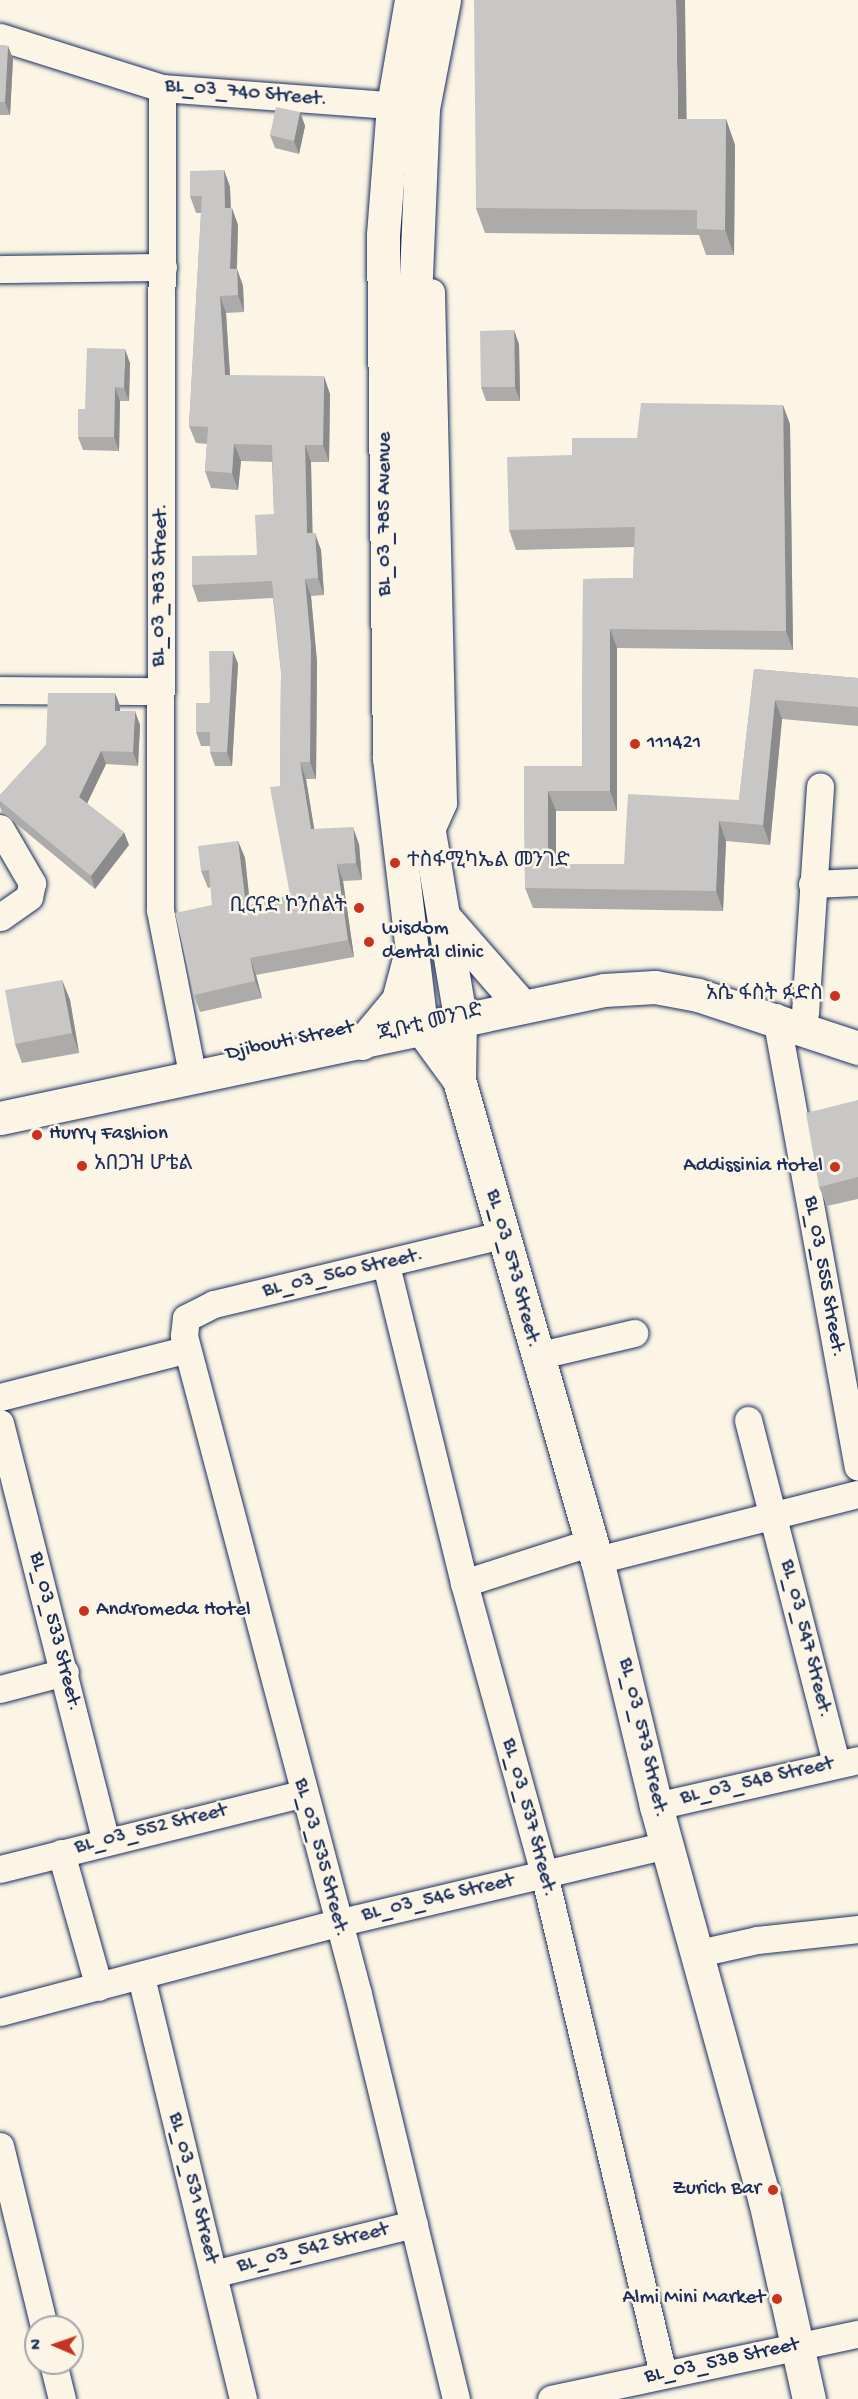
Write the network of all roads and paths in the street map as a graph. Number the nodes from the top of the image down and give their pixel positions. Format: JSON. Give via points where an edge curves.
{"nodes":[{"id":1,"x":411,"y":0,"type":"edge"},
{"id":2,"x":444,"y":0,"type":"edge"},
{"id":3,"x":0,"y":37,"type":"edge"},
{"id":4,"x":162,"y":88,"type":"junction"},
{"id":5,"x":408,"y":106,"type":"junction"},
{"id":6,"x":163,"y":267,"type":"junction"},
{"id":7,"x":0,"y":268,"type":"edge"},
{"id":8,"x":0,"y":690,"type":"edge"},
{"id":9,"x":160,"y":691,"type":"junction"},
{"id":10,"x":820,"y":786,"type":"dead end"},
{"id":11,"x":0,"y":828,"type":"edge"},
{"id":12,"x":858,"y":882,"type":"edge"},
{"id":13,"x":812,"y":884,"type":"junction"},
{"id":14,"x":439,"y":909,"type":"junction"},
{"id":15,"x":0,"y":917,"type":"edge"},
{"id":16,"x":411,"y":945,"type":"junction"},
{"id":17,"x":513,"y":997,"type":"junction"},
{"id":18,"x":458,"y":1009,"type":"junction"},
{"id":19,"x":790,"y":1015,"type":"junction"},
{"id":20,"x":420,"y":1020,"type":"junction"},
{"id":21,"x":858,"y":1031,"type":"edge"},
{"id":22,"x":373,"y":1033,"type":"junction"},
{"id":23,"x":858,"y":1048,"type":"edge"},
{"id":24,"x":191,"y":1071,"type":"junction"},
{"id":25,"x":459,"y":1080,"type":"junction"},
{"id":26,"x":0,"y":1099,"type":"edge"},
{"id":27,"x":0,"y":1118,"type":"edge"},
{"id":28,"x":502,"y":1235,"type":"junction"},
{"id":29,"x":386,"y":1265,"type":"junction"},
{"id":30,"x":186,"y":1318,"type":"joint"},
{"id":31,"x":634,"y":1333,"type":"dead end"},
{"id":32,"x":185,"y":1350,"type":"junction"},
{"id":33,"x":536,"y":1356,"type":"junction"},
{"id":34,"x":0,"y":1397,"type":"edge"},
{"id":35,"x":748,"y":1420,"type":"dead end"},
{"id":36,"x":0,"y":1423,"type":"edge"},
{"id":37,"x":858,"y":1467,"type":"edge"},
{"id":38,"x":858,"y":1494,"type":"edge"},
{"id":39,"x":774,"y":1515,"type":"junction"},
{"id":40,"x":595,"y":1551,"type":"junction"},
{"id":41,"x":464,"y":1583,"type":"junction"},
{"id":42,"x":65,"y":1672,"type":"junction"},
{"id":43,"x":0,"y":1689,"type":"edge"},
{"id":44,"x":847,"y":1762,"type":"edge"},
{"id":45,"x":302,"y":1794,"type":"junction"},
{"id":46,"x":656,"y":1806,"type":"junction"},
{"id":47,"x":106,"y":1841,"type":"junction"},
{"id":48,"x":668,"y":1845,"type":"junction"},
{"id":49,"x":61,"y":1853,"type":"junction"},
{"id":50,"x":0,"y":1869,"type":"edge"},
{"id":51,"x":544,"y":1874,"type":"junction"},
{"id":52,"x":337,"y":1923,"type":"junction"},
{"id":53,"x":858,"y":1929,"type":"edge"},
{"id":54,"x":699,"y":1953,"type":"junction"},
{"id":55,"x":141,"y":1977,"type":"junction"},
{"id":56,"x":99,"y":1987,"type":"junction"},
{"id":57,"x":0,"y":2012,"type":"edge"},
{"id":58,"x":0,"y":2146,"type":"edge"},
{"id":59,"x":414,"y":2224,"type":"junction"},
{"id":60,"x":213,"y":2274,"type":"junction"},
{"id":61,"x":41,"y":2315,"type":"edge"},
{"id":62,"x":858,"y":2334,"type":"edge"},
{"id":63,"x":799,"y":2345,"type":"junction"},
{"id":64,"x":663,"y":2373,"type":"junction"},
{"id":65,"x":56,"y":2375,"type":"edge"},
{"id":66,"x":62,"y":2399,"type":"edge"},
{"id":67,"x":243,"y":2399,"type":"edge"},
{"id":68,"x":456,"y":2399,"type":"edge"},
{"id":69,"x":551,"y":2399,"type":"edge"},
{"id":70,"x":809,"y":2399,"type":"edge"}],
"edges":[{"from":1,"to":5,"type":"main road","name":"BL_03_785 Avenue"},
{"from":2,"to":5,"type":"main road","name":"BL_03_785 Avenue"},
{"from":3,"to":4,"type":"street","name":"BL_03_740 Street."},
{"from":4,"to":5,"type":"street","name":"BL_03_740 Street."},
{"from":4,"to":6,"type":"street","name":"BL_03_783 Street."},
{"from":5,"to":14,"type":"main road","name":"BL_03_785 Avenue","via":[[415,748]]},
{"from":5,"to":16,"type":"main road","name":"BL_03_785 Avenue","via":[[383,235],[389,758]]},
{"from":6,"to":7,"type":"street"},
{"from":6,"to":9,"type":"street","name":"BL_03_783 Street."},
{"from":8,"to":9,"type":"street"},
{"from":9,"to":24,"type":"street","name":"BL_03_783 Street.","via":[[160,910]]},
{"from":10,"to":13,"type":"street","name":"BL_03_555 Street."},
{"from":11,"to":15,"type":"street","via":[[32,883],[29,897]]},
{"from":12,"to":13,"type":"street"},
{"from":13,"to":19,"type":"street","name":"BL_03_555 Street."},
{"from":14,"to":17,"type":"main road"},
{"from":14,"to":18,"type":"main road","name":"BL_03_785 Avenue"},
{"from":16,"to":20,"type":"main road","name":"BL_03_785 Avenue"},
{"from":16,"to":22,"type":"main road","via":[[398,1000]]},
{"from":17,"to":18,"type":"main road","name":"ጂቡቲ መንገድ"},
{"from":17,"to":19,"type":"main road","name":"ጂቡቲ መንገድ","via":[[655,987]]},
{"from":18,"to":20,"type":"main road","name":"ጂቡቲ መንገድ"},
{"from":18,"to":25,"type":"main road","name":"BL_03_785 Avenue"},
{"from":19,"to":21,"type":"main road"},
{"from":19,"to":23,"type":"main road","name":"ጂቡቲ መንገድ"},
{"from":19,"to":37,"type":"street","name":"BL_03_555 Street."},
{"from":20,"to":22,"type":"main road","name":"Djibouti Street"},
{"from":20,"to":25,"type":"main road"},
{"from":22,"to":24,"type":"main road","name":"Djibouti Street"},
{"from":24,"to":26,"type":"main road","name":"Djibouti Street"},
{"from":24,"to":27,"type":"main road"},
{"from":25,"to":28,"type":"main road","name":"BL_03_573 Street."},
{"from":28,"to":29,"type":"street","name":"BL_03_560 Street."},
{"from":28,"to":33,"type":"main road","name":"BL_03_573 Street."},
{"from":29,"to":30,"type":"street","name":"BL_03_560 Street.","via":[[213,1304]]},
{"from":29,"to":41,"type":"street","name":"BL_03_537 Street."},
{"from":30,"to":32,"type":"street","name":"BL_03_535 Street."},
{"from":31,"to":33,"type":"street"},
{"from":32,"to":34,"type":"street"},
{"from":32,"to":45,"type":"street","name":"BL_03_535 Street."},
{"from":33,"to":40,"type":"main road","name":"BL_03_573 Street."},
{"from":35,"to":39,"type":"street","name":"BL_03_547 Street."},
{"from":36,"to":42,"type":"street","name":"BL_03_533 Street."},
{"from":38,"to":39,"type":"street"},
{"from":39,"to":40,"type":"street"},
{"from":39,"to":44,"type":"street","name":"BL_03_547 Street."},
{"from":40,"to":41,"type":"street"},
{"from":40,"to":46,"type":"main road","name":"BL_03_573 Street."},
{"from":41,"to":51,"type":"street","name":"BL_03_537 Street."},
{"from":42,"to":43,"type":"street"},
{"from":42,"to":47,"type":"street","name":"BL_03_533 Street."},
{"from":44,"to":46,"type":"street","name":"BL_03_548 Street"},
{"from":45,"to":47,"type":"street","name":"BL_03_552 Street"},
{"from":45,"to":52,"type":"street","name":"BL_03_535 Street."},
{"from":46,"to":48,"type":"main road","name":"BL_03_573 Street."},
{"from":47,"to":49,"type":"street","name":"BL_03_552 Street"},
{"from":48,"to":51,"type":"street","name":"BL_03_546 Street"},
{"from":48,"to":54,"type":"main road","name":"BL_03_573 Street."},
{"from":49,"to":50,"type":"street","name":"BL_03_552 Street"},
{"from":49,"to":56,"type":"street"},
{"from":51,"to":52,"type":"street","name":"BL_03_546 Street"},
{"from":51,"to":64,"type":"street","name":"BL_03_537 Street."},
{"from":52,"to":55,"type":"street","name":"BL_03_546 Street"},
{"from":52,"to":59,"type":"street","name":"BL_03_535 Street."},
{"from":53,"to":54,"type":"street","via":[[757,1940]]},
{"from":54,"to":63,"type":"main road","name":"BL_03_573 Street."},
{"from":55,"to":56,"type":"street","name":"BL_03_546 Street"},
{"from":55,"to":60,"type":"street","name":"BL_03_531 Street"},
{"from":56,"to":57,"type":"street","name":"BL_03_546 Street"},
{"from":58,"to":61,"type":"street"},
{"from":59,"to":60,"type":"street","name":"BL_03_542 Street"},
{"from":59,"to":68,"type":"street","name":"BL_03_535 Street."},
{"from":60,"to":67,"type":"street","name":"BL_03_531 Street"},
{"from":62,"to":63,"type":"street","name":"BL_03_538 Street"},
{"from":63,"to":64,"type":"street","name":"BL_03_538 Street"},
{"from":63,"to":70,"type":"main road","name":"BL_03_573 Street."},
{"from":64,"to":69,"type":"street","name":"BL_03_538 Street"},
{"from":65,"to":66,"type":"street"}]}
